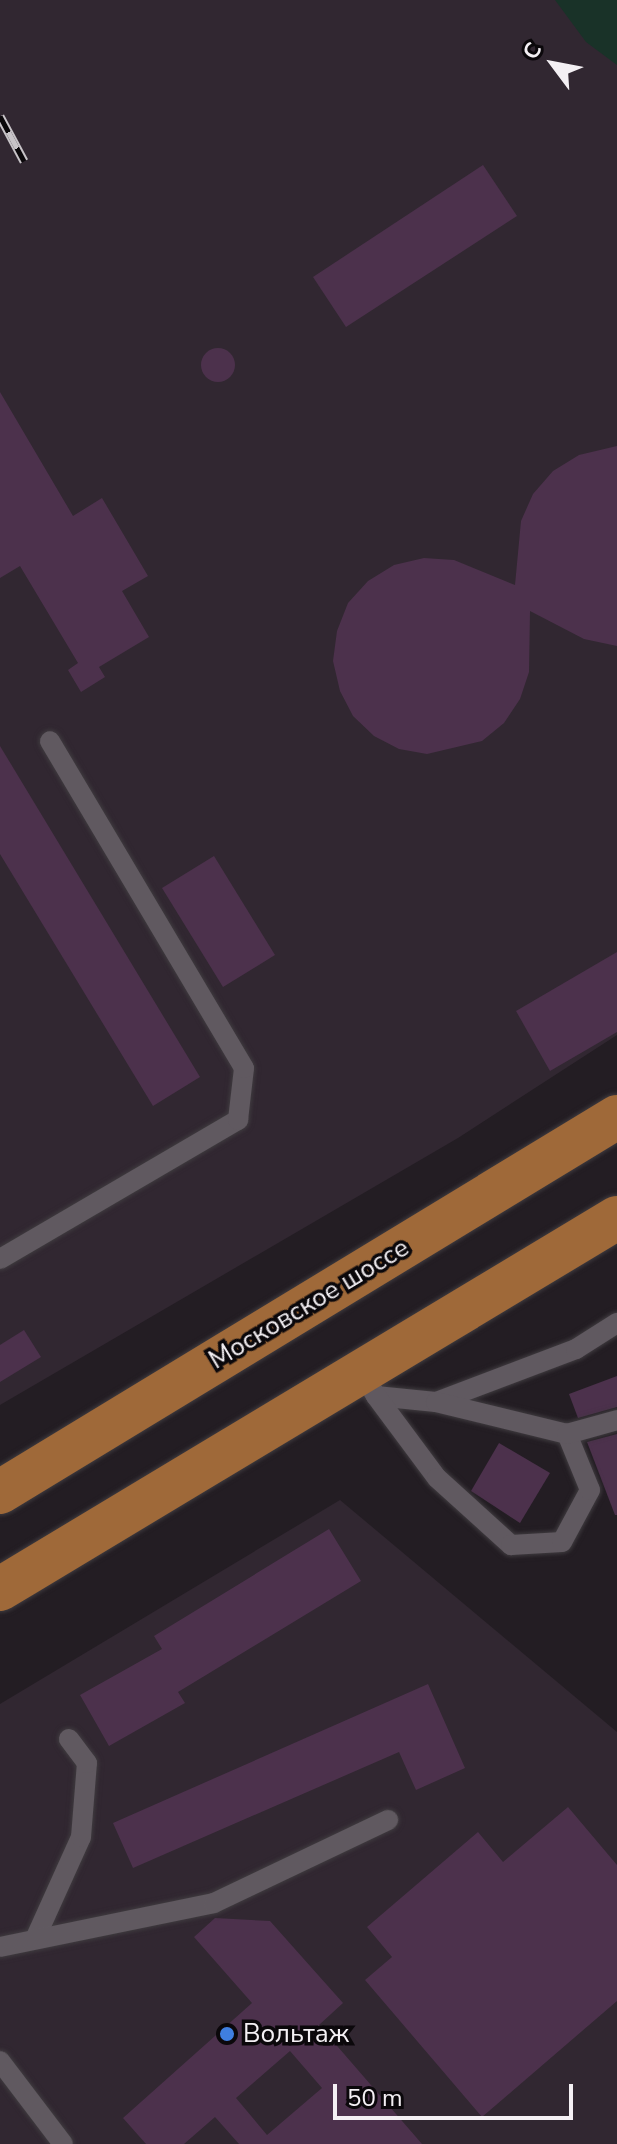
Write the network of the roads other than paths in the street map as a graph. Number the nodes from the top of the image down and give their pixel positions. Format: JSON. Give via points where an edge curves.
{"nodes":[{"id":1,"x":50,"y":741,"type":"dead end"},
{"id":2,"x":617,"y":1117,"type":"edge"},
{"id":3,"x":617,"y":1218,"type":"edge"},
{"id":4,"x":0,"y":1259,"type":"edge"},
{"id":5,"x":617,"y":1323,"type":"edge"},
{"id":6,"x":369,"y":1385,"type":"junction"},
{"id":7,"x":436,"y":1402,"type":"junction"},
{"id":8,"x":617,"y":1420,"type":"edge"},
{"id":9,"x":567,"y":1434,"type":"junction"},
{"id":10,"x":0,"y":1492,"type":"edge"},
{"id":11,"x":0,"y":1589,"type":"edge"},
{"id":12,"x":69,"y":1739,"type":"dead end"},
{"id":13,"x":388,"y":1820,"type":"dead end"},
{"id":14,"x":35,"y":1939,"type":"junction"},
{"id":15,"x":0,"y":1947,"type":"edge"},
{"id":16,"x":0,"y":2061,"type":"edge"},
{"id":17,"x":63,"y":2144,"type":"edge"}],
"edges":[{"from":1,"to":4,"type":"lane","via":[[244,1068],[238,1120]]},
{"from":2,"to":10,"type":"main road","name":"Московское шоссе"},
{"from":3,"to":6,"type":"main road"},
{"from":5,"to":7,"type":"lane","via":[[576,1349]]},
{"from":6,"to":7,"type":"lane"},
{"from":6,"to":9,"type":"lane","via":[[437,1478],[511,1545],[562,1542],[590,1490]]},
{"from":6,"to":11,"type":"main road"},
{"from":7,"to":9,"type":"lane"},
{"from":8,"to":9,"type":"lane"},
{"from":12,"to":14,"type":"lane","via":[[87,1763],[81,1837]]},
{"from":13,"to":14,"type":"lane","via":[[214,1903]]},
{"from":14,"to":15,"type":"lane"},
{"from":16,"to":17,"type":"lane"}]}
